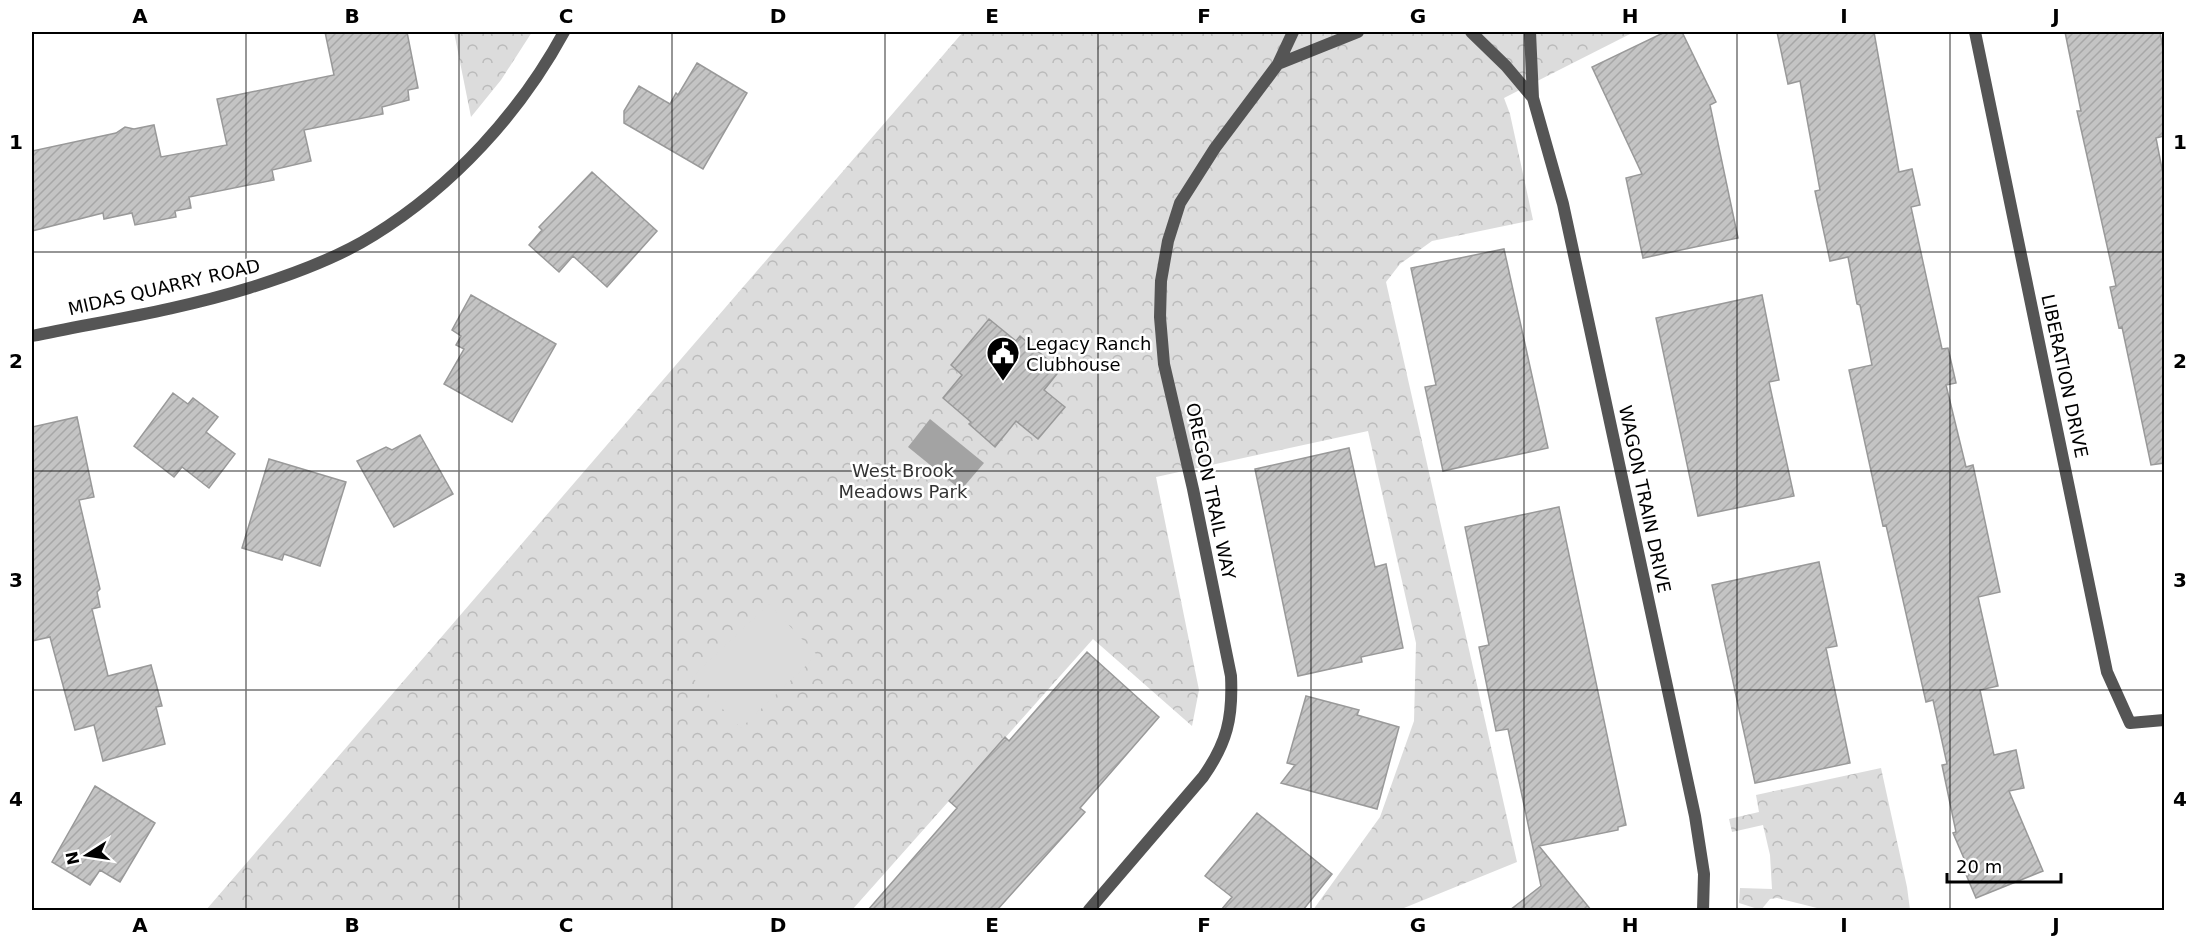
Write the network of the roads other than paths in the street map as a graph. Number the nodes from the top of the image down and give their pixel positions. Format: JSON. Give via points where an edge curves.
{"nodes":[{"id":1,"x":564,"y":32,"type":"edge"},
{"id":2,"x":1293,"y":32,"type":"edge"},
{"id":3,"x":1358,"y":32,"type":"edge"},
{"id":4,"x":1471,"y":32,"type":"edge"},
{"id":5,"x":1530,"y":32,"type":"edge"},
{"id":6,"x":1975,"y":32,"type":"edge"},
{"id":7,"x":1278,"y":64,"type":"junction"},
{"id":8,"x":1533,"y":98,"type":"junction"},
{"id":9,"x":32,"y":336,"type":"edge"},
{"id":10,"x":2164,"y":720,"type":"edge"},
{"id":11,"x":1089,"y":910,"type":"edge"},
{"id":12,"x":1703,"y":910,"type":"edge"}],
"edges":[{"from":1,"to":9,"type":"street","name":"MIDAS QUARRY ROAD","via":[[551,56],[495,131],[437,189],[373,236],[248,289]]},
{"from":2,"to":7,"type":"street","name":"OREGON TRAIL WAY"},
{"from":3,"to":7,"type":"street"},
{"from":4,"to":8,"type":"street","name":"WAGON TRAIN DRIVE"},
{"from":5,"to":8,"type":"street","name":"WAGON TRAIN DRIVE"},
{"from":6,"to":10,"type":"street","name":"LIBERATION DRIVE","via":[[2107,672],[2130,723]]},
{"from":7,"to":11,"type":"street","name":"OREGON TRAIL WAY","via":[[1180,202],[1161,280],[1164,364],[1232,676],[1228,730],[1203,777]]},
{"from":8,"to":12,"type":"street","name":"WAGON TRAIN DRIVE","via":[[1563,204],[1695,816],[1704,874]]}]}
